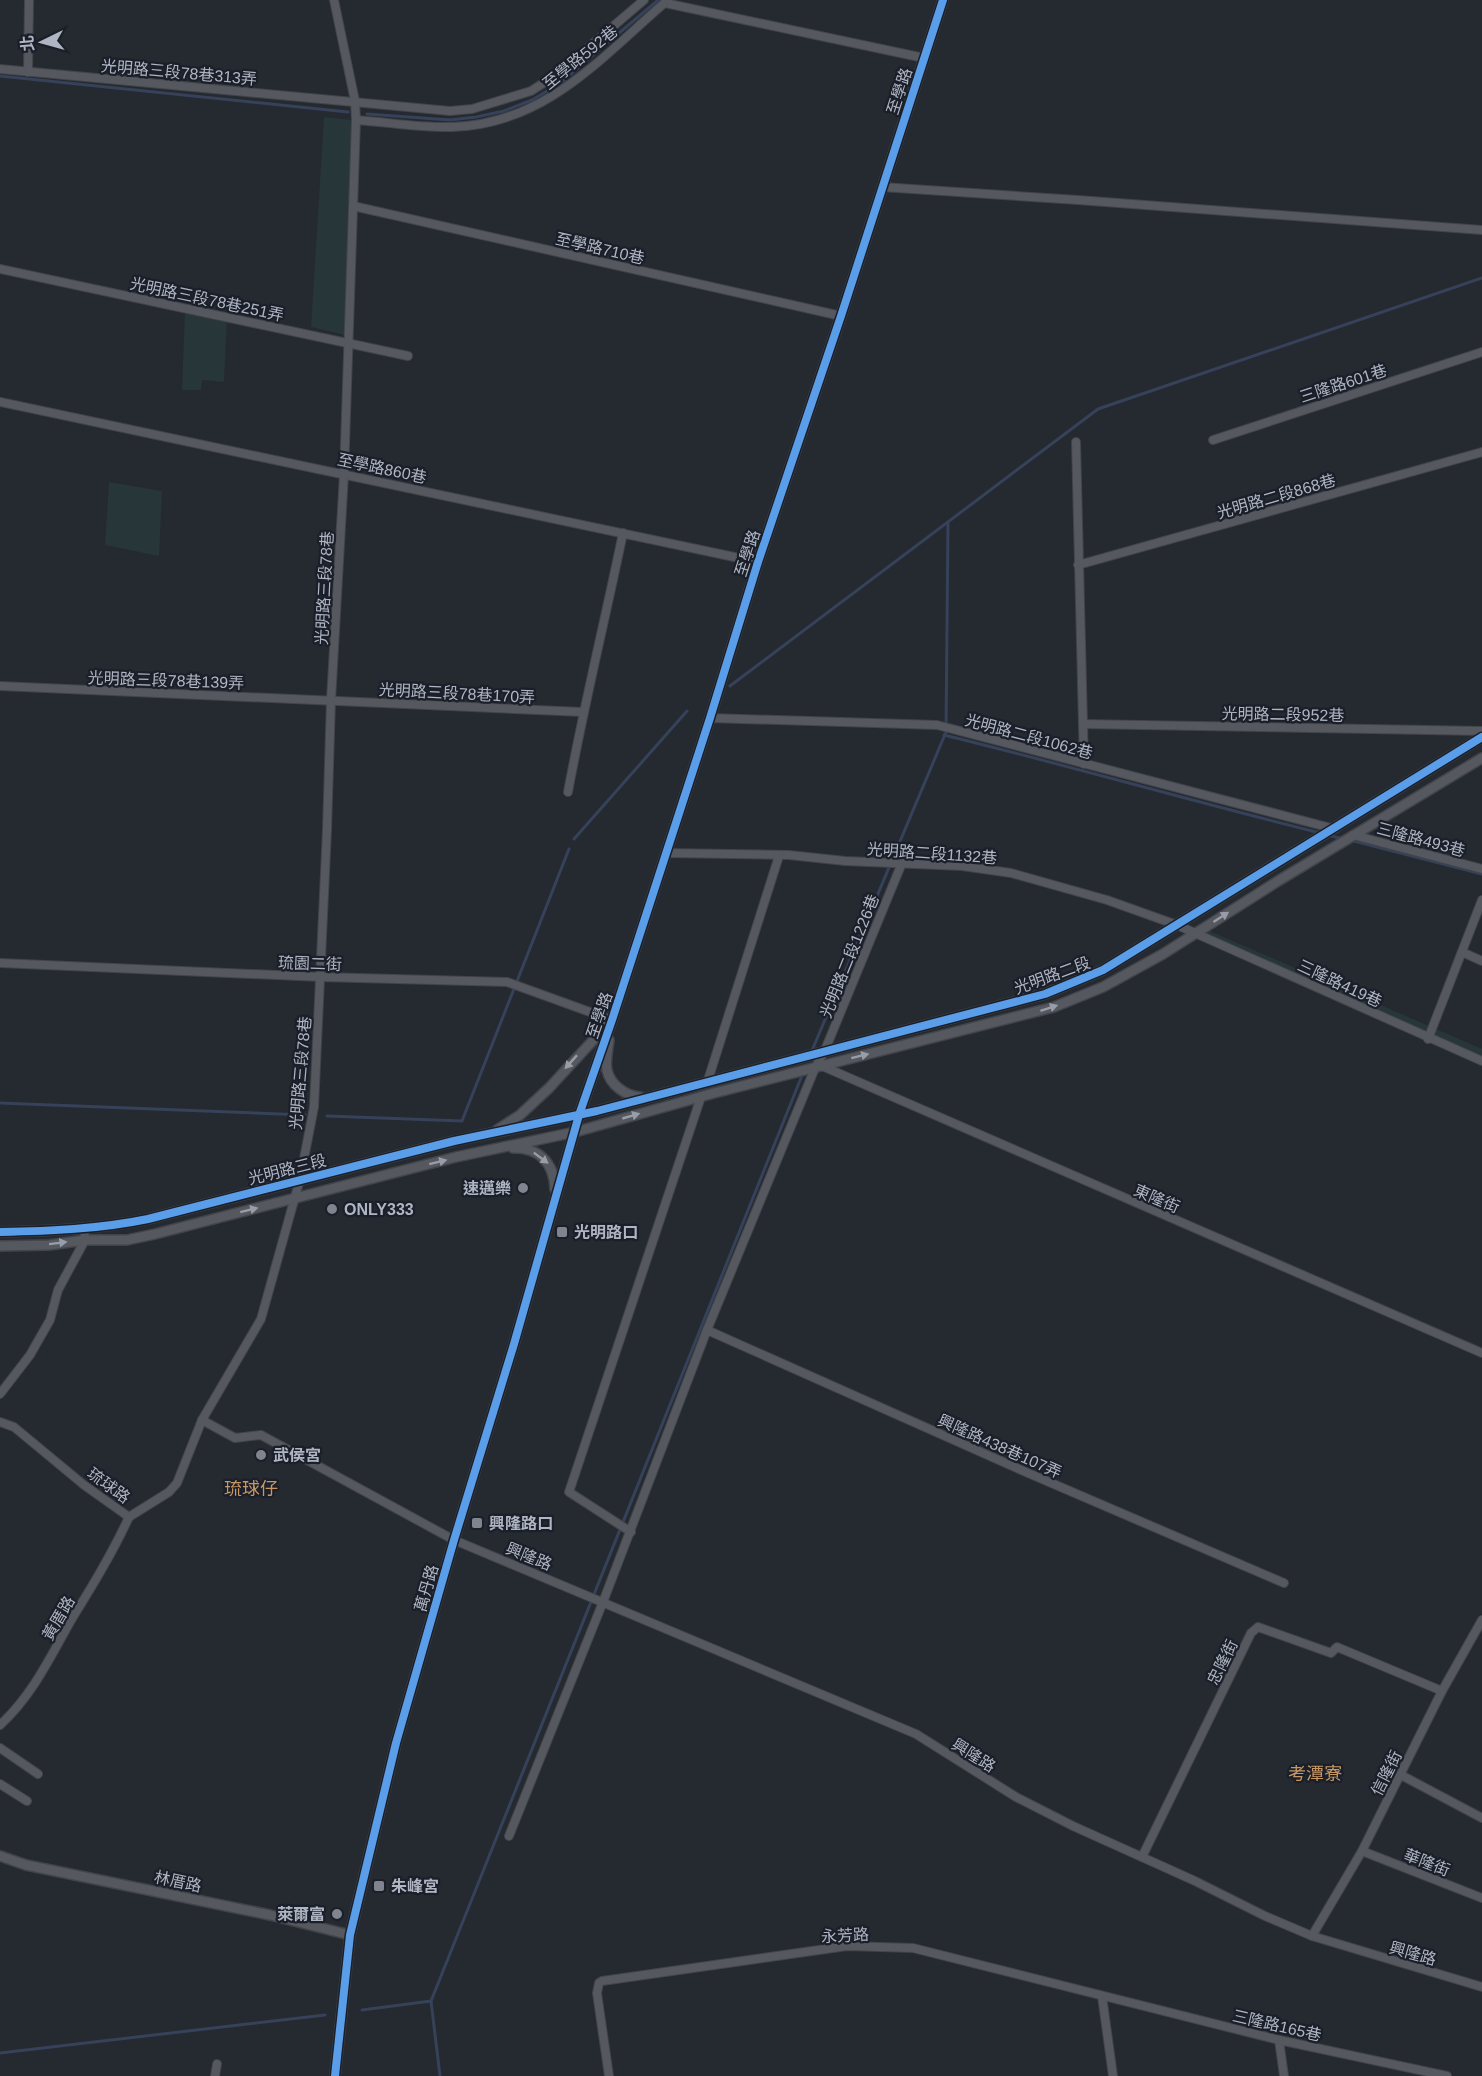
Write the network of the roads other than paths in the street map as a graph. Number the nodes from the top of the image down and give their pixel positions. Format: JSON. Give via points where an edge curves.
{"nodes":[{"id":1,"x":29,"y":0,"type":"edge"},
{"id":2,"x":334,"y":0,"type":"edge"},
{"id":3,"x":943,"y":0,"type":"edge"},
{"id":4,"x":641,"y":1,"type":"edge"},
{"id":5,"x":666,"y":1,"type":"edge"},
{"id":6,"x":924,"y":58,"type":"junction"},
{"id":7,"x":0,"y":69,"type":"edge"},
{"id":8,"x":28,"y":72,"type":"junction"},
{"id":9,"x":355,"y":101,"type":"junction"},
{"id":10,"x":356,"y":120,"type":"junction"},
{"id":11,"x":882,"y":187,"type":"junction"},
{"id":12,"x":353,"y":206,"type":"junction"},
{"id":13,"x":1482,"y":231,"type":"edge"},
{"id":14,"x":0,"y":269,"type":"edge"},
{"id":15,"x":841,"y":316,"type":"junction"},
{"id":16,"x":348,"y":343,"type":"junction"},
{"id":17,"x":1482,"y":352,"type":"edge"},
{"id":18,"x":408,"y":356,"type":"dead end"},
{"id":19,"x":0,"y":402,"type":"edge"},
{"id":20,"x":1213,"y":440,"type":"dead end"},
{"id":21,"x":1076,"y":442,"type":"dead end"},
{"id":22,"x":1482,"y":452,"type":"edge"},
{"id":23,"x":344,"y":474,"type":"junction"},
{"id":24,"x":623,"y":533,"type":"junction"},
{"id":25,"x":758,"y":562,"type":"junction"},
{"id":26,"x":1078,"y":566,"type":"junction"},
{"id":27,"x":0,"y":686,"type":"edge"},
{"id":28,"x":331,"y":700,"type":"junction"},
{"id":29,"x":583,"y":712,"type":"junction"},
{"id":30,"x":710,"y":718,"type":"junction"},
{"id":31,"x":1083,"y":724,"type":"junction"},
{"id":32,"x":1482,"y":730,"type":"edge"},
{"id":33,"x":1482,"y":737,"type":"edge"},
{"id":34,"x":1482,"y":758,"type":"edge"},
{"id":35,"x":1084,"y":764,"type":"junction"},
{"id":36,"x":568,"y":792,"type":"dead end"},
{"id":37,"x":1335,"y":829,"type":"junction"},
{"id":38,"x":1353,"y":835,"type":"junction"},
{"id":39,"x":666,"y":853,"type":"junction"},
{"id":40,"x":779,"y":856,"type":"junction"},
{"id":41,"x":902,"y":862,"type":"junction"},
{"id":42,"x":1482,"y":869,"type":"edge"},
{"id":43,"x":1482,"y":900,"type":"edge"},
{"id":44,"x":1177,"y":925,"type":"junction"},
{"id":45,"x":1192,"y":931,"type":"junction"},
{"id":46,"x":1462,"y":952,"type":"junction"},
{"id":47,"x":1482,"y":961,"type":"edge"},
{"id":48,"x":0,"y":963,"type":"edge"},
{"id":49,"x":321,"y":977,"type":"junction"},
{"id":50,"x":612,"y":1020,"type":"junction"},
{"id":51,"x":1428,"y":1039,"type":"junction"},
{"id":52,"x":820,"y":1061,"type":"junction"},
{"id":53,"x":1482,"y":1061,"type":"edge"},
{"id":54,"x":708,"y":1080,"type":"junction"},
{"id":55,"x":701,"y":1097,"type":"junction"},
{"id":56,"x":645,"y":1098,"type":"junction"},
{"id":57,"x":579,"y":1115,"type":"junction"},
{"id":58,"x":575,"y":1132,"type":"junction"},
{"id":59,"x":492,"y":1133,"type":"junction"},
{"id":60,"x":498,"y":1148,"type":"junction"},
{"id":61,"x":300,"y":1179,"type":"junction"},
{"id":62,"x":295,"y":1198,"type":"junction"},
{"id":63,"x":556,"y":1198,"type":"junction"},
{"id":64,"x":84,"y":1227,"type":"junction"},
{"id":65,"x":0,"y":1232,"type":"edge"},
{"id":66,"x":85,"y":1240,"type":"junction"},
{"id":67,"x":0,"y":1246,"type":"edge"},
{"id":68,"x":707,"y":1330,"type":"junction"},
{"id":69,"x":1482,"y":1353,"type":"edge"},
{"id":70,"x":0,"y":1394,"type":"edge"},
{"id":71,"x":202,"y":1420,"type":"junction"},
{"id":72,"x":0,"y":1422,"type":"edge"},
{"id":73,"x":129,"y":1517,"type":"junction"},
{"id":74,"x":625,"y":1528,"type":"junction"},
{"id":75,"x":454,"y":1540,"type":"junction"},
{"id":76,"x":1284,"y":1583,"type":"dead end"},
{"id":77,"x":597,"y":1599,"type":"junction"},
{"id":78,"x":1482,"y":1620,"type":"edge"},
{"id":79,"x":1442,"y":1691,"type":"junction"},
{"id":80,"x":0,"y":1725,"type":"edge"},
{"id":81,"x":0,"y":1748,"type":"edge"},
{"id":82,"x":38,"y":1774,"type":"dead end"},
{"id":83,"x":1401,"y":1775,"type":"junction"},
{"id":84,"x":0,"y":1784,"type":"edge"},
{"id":85,"x":27,"y":1802,"type":"dead end"},
{"id":86,"x":1481,"y":1814,"type":"edge"},
{"id":87,"x":508,"y":1836,"type":"dead end"},
{"id":88,"x":1362,"y":1851,"type":"junction"},
{"id":89,"x":0,"y":1856,"type":"edge"},
{"id":90,"x":1142,"y":1857,"type":"junction"},
{"id":91,"x":1482,"y":1898,"type":"edge"},
{"id":92,"x":350,"y":1935,"type":"junction"},
{"id":93,"x":1311,"y":1936,"type":"junction"},
{"id":94,"x":1482,"y":1987,"type":"edge"},
{"id":95,"x":1102,"y":1996,"type":"junction"},
{"id":96,"x":1279,"y":2040,"type":"junction"},
{"id":97,"x":217,"y":2064,"type":"dead end"},
{"id":98,"x":215,"y":2076,"type":"edge"},
{"id":99,"x":335,"y":2076,"type":"edge"},
{"id":100,"x":609,"y":2076,"type":"edge"},
{"id":101,"x":1113,"y":2076,"type":"edge"},
{"id":102,"x":1284,"y":2076,"type":"edge"},
{"id":103,"x":1447,"y":2076,"type":"edge"}],
"edges":[{"from":1,"to":8,"type":"street"},
{"from":2,"to":9,"type":"street","name":"光明路三段78巷"},
{"from":3,"to":6,"type":"street","name":"至學路"},
{"from":4,"to":9,"type":"street","name":"光明路三段78巷313弄","via":[[556,75],[531,91],[472,109],[450,111]]},
{"from":5,"to":6,"type":"street"},
{"from":5,"to":10,"type":"street","name":"至學路592巷","via":[[601,60],[550,99],[500,121],[452,127]]},
{"from":6,"to":11,"type":"street","name":"至學路"},
{"from":7,"to":8,"type":"street","name":"光明路三段78巷313弄"},
{"from":8,"to":9,"type":"street","name":"光明路三段78巷313弄"},
{"from":9,"to":10,"type":"street","name":"光明路三段78巷"},
{"from":10,"to":12,"type":"street","name":"光明路三段78巷"},
{"from":11,"to":13,"type":"street"},
{"from":11,"to":15,"type":"street","name":"至學路"},
{"from":12,"to":15,"type":"street","name":"至學路710巷"},
{"from":12,"to":16,"type":"street","name":"光明路三段78巷"},
{"from":14,"to":16,"type":"street","name":"光明路三段78巷251弄"},
{"from":15,"to":25,"type":"street","name":"至學路"},
{"from":16,"to":18,"type":"street","name":"光明路三段78巷251弄"},
{"from":16,"to":23,"type":"street","name":"光明路三段78巷"},
{"from":17,"to":20,"type":"street","name":"三隆路601巷"},
{"from":19,"to":23,"type":"street","name":"至學路860巷"},
{"from":21,"to":26,"type":"street"},
{"from":22,"to":26,"type":"street","name":"光明路二段868巷"},
{"from":23,"to":24,"type":"street","name":"至學路860巷"},
{"from":23,"to":28,"type":"street","name":"光明路三段78巷"},
{"from":24,"to":25,"type":"street","name":"至學路860巷"},
{"from":24,"to":29,"type":"street"},
{"from":25,"to":30,"type":"street","name":"至學路"},
{"from":26,"to":31,"type":"street"},
{"from":27,"to":28,"type":"street","name":"光明路三段78巷139弄"},
{"from":28,"to":29,"type":"street","name":"光明路三段78巷170弄"},
{"from":28,"to":49,"type":"street","name":"光明路三段78巷"},
{"from":29,"to":36,"type":"street"},
{"from":30,"to":35,"type":"street","name":"光明路二段1062巷","via":[[937,726]]},
{"from":30,"to":39,"type":"street","name":"至學路"},
{"from":31,"to":32,"type":"street","name":"光明路二段952巷"},
{"from":31,"to":35,"type":"street"},
{"from":33,"to":37,"type":"street","name":"光明路二段"},
{"from":34,"to":38,"type":"street","name":"光明路二段"},
{"from":35,"to":37,"type":"street","name":"光明路二段1062巷"},
{"from":37,"to":44,"type":"street","name":"光明路二段"},
{"from":38,"to":42,"type":"street","name":"三隆路493巷"},
{"from":45,"to":38,"type":"street","name":"光明路二段","one_way":true},
{"from":39,"to":40,"type":"street","name":"光明路二段1132巷"},
{"from":39,"to":50,"type":"street","name":"至學路"},
{"from":40,"to":41,"type":"street","name":"光明路二段1132巷"},
{"from":40,"to":54,"type":"street"},
{"from":41,"to":44,"type":"street","name":"光明路二段1132巷","via":[[1011,873],[1089,894]]},
{"from":41,"to":52,"type":"street","name":"光明路二段1226巷"},
{"from":43,"to":46,"type":"street"},
{"from":44,"to":45,"type":"street","name":"光明路二段1132巷"},
{"from":44,"to":52,"type":"street","name":"光明路二段","via":[[1103,970],[1045,994]]},
{"from":45,"to":51,"type":"street","name":"三隆路419巷"},
{"from":52,"to":45,"type":"street","name":"光明路二段","one_way":true,"via":[[1054,1007],[1102,987],[1163,954]]},
{"from":46,"to":47,"type":"street"},
{"from":46,"to":51,"type":"street"},
{"from":48,"to":49,"type":"street","name":"琉園二街"},
{"from":49,"to":50,"type":"street","name":"琉園二街","via":[[507,982]]},
{"from":49,"to":61,"type":"street","name":"光明路三段78巷","via":[[314,1107]]},
{"from":50,"to":56,"type":"street","via":[[607,1071],[624,1092]]},
{"from":50,"to":57,"type":"street","name":"至學路"},
{"from":50,"to":59,"type":"street","one_way":true,"via":[[549,1088],[520,1115]]},
{"from":51,"to":53,"type":"street","name":"三隆路419巷"},
{"from":52,"to":54,"type":"street","name":"光明路二段"},
{"from":52,"to":55,"type":"street","name":"光明路二段"},
{"from":52,"to":68,"type":"street","name":"光明路二段1226巷"},
{"from":52,"to":69,"type":"street","name":"東隆街"},
{"from":54,"to":56,"type":"street","name":"光明路二段"},
{"from":58,"to":55,"type":"street","name":"光明路二段","one_way":true},
{"from":55,"to":74,"type":"street","via":[[569,1492]]},
{"from":56,"to":57,"type":"street","name":"光明路二段"},
{"from":57,"to":58,"type":"street","name":"萬丹路"},
{"from":57,"to":59,"type":"street","name":"光明路三段"},
{"from":58,"to":60,"type":"street","name":"光明路三段"},
{"from":58,"to":63,"type":"street","name":"萬丹路"},
{"from":59,"to":61,"type":"street","name":"光明路三段"},
{"from":62,"to":60,"type":"street","name":"光明路三段","one_way":true},
{"from":60,"to":63,"type":"street","one_way":true,"via":[[519,1148],[536,1153],[549,1163]]},
{"from":61,"to":62,"type":"street","name":"琉球路"},
{"from":61,"to":64,"type":"street","name":"光明路三段","via":[[148,1219]]},
{"from":66,"to":62,"type":"street","name":"光明路三段","one_way":true,"via":[[127,1240]]},
{"from":62,"to":71,"type":"street","name":"琉球路","via":[[261,1319]]},
{"from":63,"to":75,"type":"street","name":"萬丹路"},
{"from":64,"to":65,"type":"street","name":"光明路三段"},
{"from":64,"to":66,"type":"street"},
{"from":67,"to":66,"type":"street","name":"光明路三段","one_way":true},
{"from":66,"to":70,"type":"street","via":[[58,1290],[51,1320]]},
{"from":68,"to":74,"type":"street","name":"光明路二段1226巷"},
{"from":68,"to":76,"type":"street","name":"興隆路438巷107弄"},
{"from":71,"to":73,"type":"street","name":"琉球路","via":[[177,1483]]},
{"from":71,"to":75,"type":"street","via":[[235,1438],[261,1435]]},
{"from":72,"to":73,"type":"street","name":"琉球路","via":[[14,1427]]},
{"from":73,"to":80,"type":"street","name":"黃厝路","via":[[40,1673],[18,1708]]},
{"from":74,"to":77,"type":"street","name":"光明路二段1226巷"},
{"from":75,"to":77,"type":"street","name":"興隆路"},
{"from":75,"to":92,"type":"street","name":"萬丹路","via":[[396,1743]]},
{"from":77,"to":87,"type":"street","name":"光明路二段1226巷"},
{"from":77,"to":90,"type":"street","name":"興隆路","via":[[916,1734],[1016,1797]]},
{"from":78,"to":79,"type":"street","name":"信隆街"},
{"from":79,"to":83,"type":"street","name":"信隆街"},
{"from":79,"to":90,"type":"street","name":"忠隆街","via":[[1337,1647],[1331,1653],[1258,1628],[1251,1633]]},
{"from":81,"to":82,"type":"street"},
{"from":83,"to":86,"type":"street"},
{"from":83,"to":88,"type":"street","name":"信隆街"},
{"from":84,"to":85,"type":"street"},
{"from":88,"to":91,"type":"street","name":"華隆街"},
{"from":88,"to":93,"type":"street","name":"信隆街"},
{"from":89,"to":92,"type":"street","name":"林厝路","via":[[26,1865]]},
{"from":90,"to":93,"type":"street","name":"興隆路"},
{"from":92,"to":99,"type":"street","name":"萬丹路"},
{"from":93,"to":94,"type":"street","name":"興隆路"},
{"from":95,"to":96,"type":"street","name":"三隆路165巷"},
{"from":95,"to":100,"type":"street","name":"永芳路","via":[[913,1948],[847,1946],[602,1981],[597,1993]]},
{"from":95,"to":101,"type":"street"},
{"from":96,"to":102,"type":"street"},
{"from":96,"to":103,"type":"street","name":"三隆路165巷"},
{"from":97,"to":98,"type":"street"}]}
